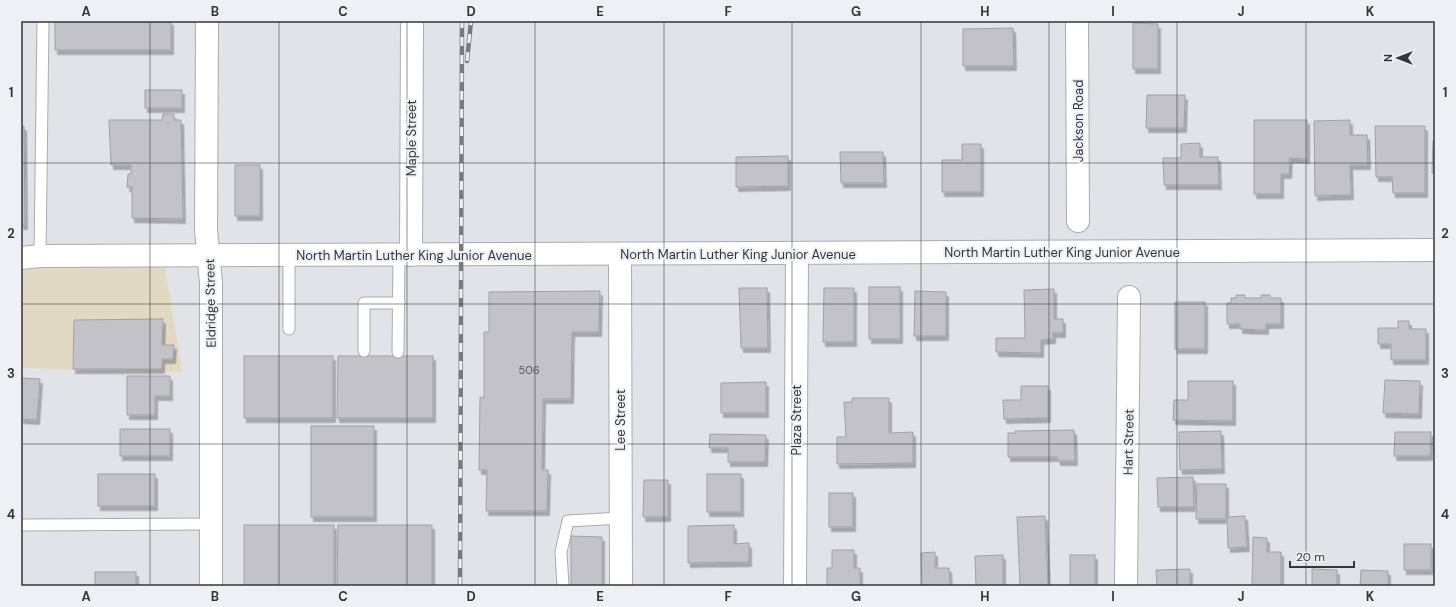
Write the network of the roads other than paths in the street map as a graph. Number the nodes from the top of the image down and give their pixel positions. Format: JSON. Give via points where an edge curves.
{"nodes":[{"id":1,"x":42,"y":21,"type":"edge"},
{"id":2,"x":207,"y":21,"type":"edge"},
{"id":3,"x":412,"y":21,"type":"edge"},
{"id":4,"x":1077,"y":21,"type":"edge"},
{"id":5,"x":1078,"y":221,"type":"dead end"},
{"id":6,"x":1435,"y":250,"type":"edge"},
{"id":7,"x":620,"y":254,"type":"junction"},
{"id":8,"x":797,"y":254,"type":"junction"},
{"id":9,"x":28,"y":255,"type":"edge"},
{"id":10,"x":209,"y":255,"type":"junction"},
{"id":11,"x":289,"y":255,"type":"junction"},
{"id":12,"x":405,"y":255,"type":"junction"},
{"id":13,"x":1129,"y":297,"type":"dead end"},
{"id":14,"x":399,"y":303,"type":"junction"},
{"id":15,"x":289,"y":329,"type":"dead end"},
{"id":16,"x":364,"y":351,"type":"dead end"},
{"id":17,"x":398,"y":352,"type":"dead end"},
{"id":18,"x":621,"y":518,"type":"junction"},
{"id":19,"x":211,"y":524,"type":"junction"},
{"id":20,"x":21,"y":525,"type":"edge"},
{"id":21,"x":211,"y":586,"type":"edge"},
{"id":22,"x":563,"y":586,"type":"edge"},
{"id":23,"x":621,"y":586,"type":"edge"},
{"id":24,"x":795,"y":586,"type":"edge"},
{"id":25,"x":1126,"y":586,"type":"edge"}],
"edges":[{"from":1,"to":9,"type":"lane"},
{"from":2,"to":10,"type":"street","name":"Eldridge Street","via":[[206,230]]},
{"from":3,"to":12,"type":"street","name":"Maple Street"},
{"from":4,"to":5,"type":"street","name":"Jackson Road"},
{"from":6,"to":8,"type":"street","name":"North Martin Luther King Junior Avenue"},
{"from":7,"to":8,"type":"street","name":"North Martin Luther King Junior Avenue"},
{"from":7,"to":12,"type":"street","name":"North Martin Luther King Junior Avenue"},
{"from":7,"to":18,"type":"street","name":"Lee Street"},
{"from":8,"to":24,"type":"street","name":"Plaza Street"},
{"from":9,"to":10,"type":"street","name":"North Martin Luther King Junior Avenue"},
{"from":10,"to":11,"type":"street","name":"North Martin Luther King Junior Avenue"},
{"from":10,"to":19,"type":"street","name":"Eldridge Street","via":[[212,283]]},
{"from":11,"to":12,"type":"street","name":"North Martin Luther King Junior Avenue"},
{"from":11,"to":15,"type":"lane"},
{"from":12,"to":14,"type":"lane"},
{"from":13,"to":25,"type":"street","name":"Hart Street"},
{"from":14,"to":16,"type":"lane","via":[[364,303]]},
{"from":14,"to":17,"type":"lane"},
{"from":18,"to":22,"type":"lane","via":[[568,522],[561,552]]},
{"from":18,"to":23,"type":"street","name":"Lee Street"},
{"from":19,"to":20,"type":"lane"},
{"from":19,"to":21,"type":"street","name":"Eldridge Street"}]}
